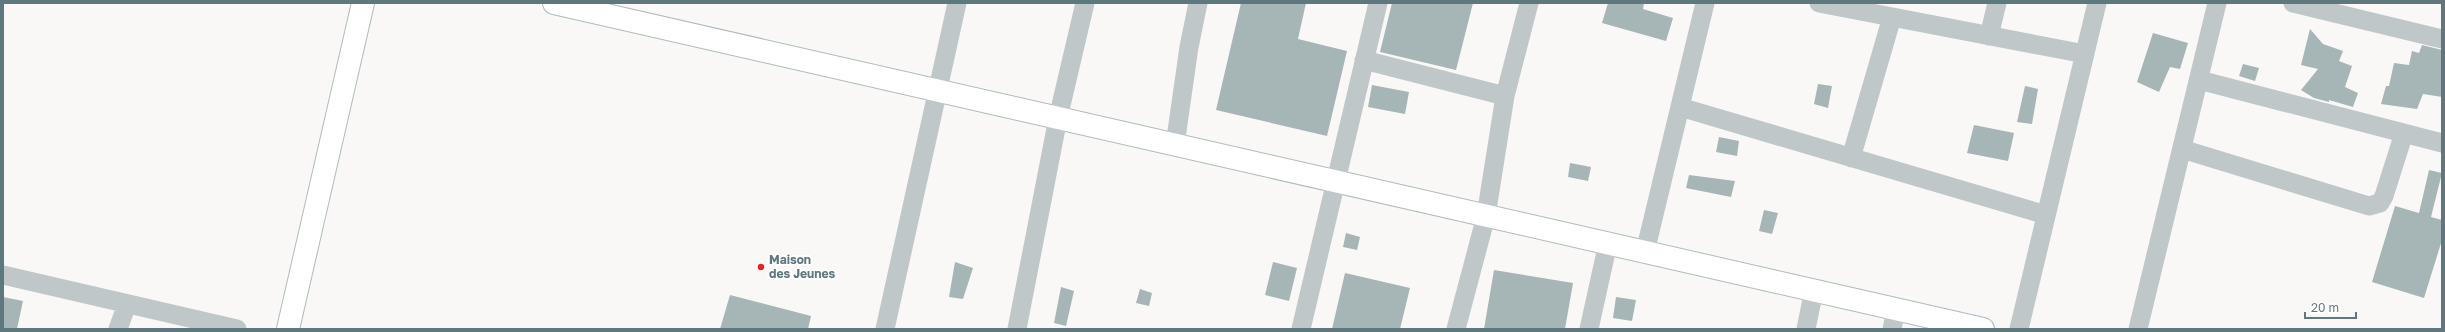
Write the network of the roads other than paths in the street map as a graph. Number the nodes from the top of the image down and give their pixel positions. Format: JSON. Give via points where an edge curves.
{"nodes":[{"id":1,"x":363,"y":3,"type":"edge"},
{"id":2,"x":554,"y":3,"type":"edge"},
{"id":3,"x":957,"y":3,"type":"edge"},
{"id":4,"x":1085,"y":3,"type":"edge"},
{"id":5,"x":1198,"y":3,"type":"edge"},
{"id":6,"x":1378,"y":3,"type":"edge"},
{"id":7,"x":1529,"y":3,"type":"edge"},
{"id":8,"x":1705,"y":3,"type":"edge"},
{"id":9,"x":1819,"y":3,"type":"edge"},
{"id":10,"x":1997,"y":3,"type":"edge"},
{"id":11,"x":2097,"y":3,"type":"edge"},
{"id":12,"x":2217,"y":3,"type":"edge"},
{"id":13,"x":2294,"y":3,"type":"edge"},
{"id":14,"x":1892,"y":17,"type":"junction"},
{"id":15,"x":1989,"y":36,"type":"junction"},
{"id":16,"x":2442,"y":39,"type":"edge"},
{"id":17,"x":2085,"y":54,"type":"junction"},
{"id":18,"x":1364,"y":60,"type":"junction"},
{"id":19,"x":2198,"y":80,"type":"junction"},
{"id":20,"x":937,"y":90,"type":"junction"},
{"id":21,"x":1505,"y":96,"type":"junction"},
{"id":22,"x":1680,"y":107,"type":"junction"},
{"id":23,"x":1058,"y":118,"type":"junction"},
{"id":24,"x":2404,"y":133,"type":"junction"},
{"id":25,"x":2442,"y":143,"type":"edge"},
{"id":26,"x":1175,"y":144,"type":"junction"},
{"id":27,"x":2182,"y":149,"type":"junction"},
{"id":28,"x":1851,"y":158,"type":"junction"},
{"id":29,"x":1335,"y":181,"type":"junction"},
{"id":30,"x":1486,"y":216,"type":"junction"},
{"id":31,"x":2046,"y":216,"type":"junction"},
{"id":32,"x":1608,"y":243,"type":"junction"},
{"id":33,"x":1645,"y":252,"type":"junction"},
{"id":34,"x":3,"y":275,"type":"edge"},
{"id":35,"x":1814,"y":290,"type":"junction"},
{"id":36,"x":127,"y":304,"type":"junction"},
{"id":37,"x":1894,"y":319,"type":"edge"},
{"id":38,"x":118,"y":329,"type":"edge"},
{"id":39,"x":237,"y":329,"type":"edge"},
{"id":40,"x":288,"y":329,"type":"edge"},
{"id":41,"x":885,"y":329,"type":"edge"},
{"id":42,"x":1017,"y":329,"type":"edge"},
{"id":43,"x":1301,"y":329,"type":"edge"},
{"id":44,"x":1456,"y":329,"type":"edge"},
{"id":45,"x":1589,"y":329,"type":"edge"},
{"id":46,"x":1806,"y":329,"type":"edge"},
{"id":47,"x":1983,"y":329,"type":"edge"},
{"id":48,"x":2019,"y":329,"type":"edge"},
{"id":49,"x":2138,"y":329,"type":"edge"}],
"edges":[{"from":1,"to":40,"type":"street"},
{"from":2,"to":20,"type":"street"},
{"from":3,"to":20,"type":"street"},
{"from":4,"to":23,"type":"street"},
{"from":5,"to":26,"type":"street"},
{"from":6,"to":18,"type":"street"},
{"from":7,"to":21,"type":"street"},
{"from":8,"to":22,"type":"street"},
{"from":9,"to":14,"type":"street"},
{"from":10,"to":15,"type":"street"},
{"from":11,"to":17,"type":"street"},
{"from":12,"to":19,"type":"street"},
{"from":13,"to":16,"type":"street"},
{"from":14,"to":15,"type":"street"},
{"from":14,"to":28,"type":"street"},
{"from":15,"to":17,"type":"street"},
{"from":17,"to":31,"type":"street"},
{"from":18,"to":21,"type":"street"},
{"from":18,"to":29,"type":"street"},
{"from":19,"to":24,"type":"street"},
{"from":19,"to":27,"type":"street"},
{"from":20,"to":23,"type":"street"},
{"from":20,"to":41,"type":"street"},
{"from":21,"to":30,"type":"street"},
{"from":22,"to":28,"type":"street"},
{"from":22,"to":33,"type":"street"},
{"from":23,"to":26,"type":"street"},
{"from":23,"to":42,"type":"street"},
{"from":24,"to":25,"type":"street"},
{"from":24,"to":27,"type":"street","via":[[2384,196],[2380,203],[2369,206]]},
{"from":26,"to":29,"type":"street"},
{"from":27,"to":49,"type":"street"},
{"from":28,"to":31,"type":"street"},
{"from":29,"to":30,"type":"street"},
{"from":29,"to":43,"type":"street"},
{"from":30,"to":32,"type":"street"},
{"from":30,"to":44,"type":"street"},
{"from":31,"to":48,"type":"street"},
{"from":32,"to":33,"type":"street"},
{"from":32,"to":45,"type":"street"},
{"from":33,"to":35,"type":"street"},
{"from":34,"to":36,"type":"street"},
{"from":35,"to":37,"type":"street"},
{"from":35,"to":46,"type":"street"},
{"from":36,"to":38,"type":"street"},
{"from":36,"to":39,"type":"street"},
{"from":37,"to":47,"type":"street"}]}
